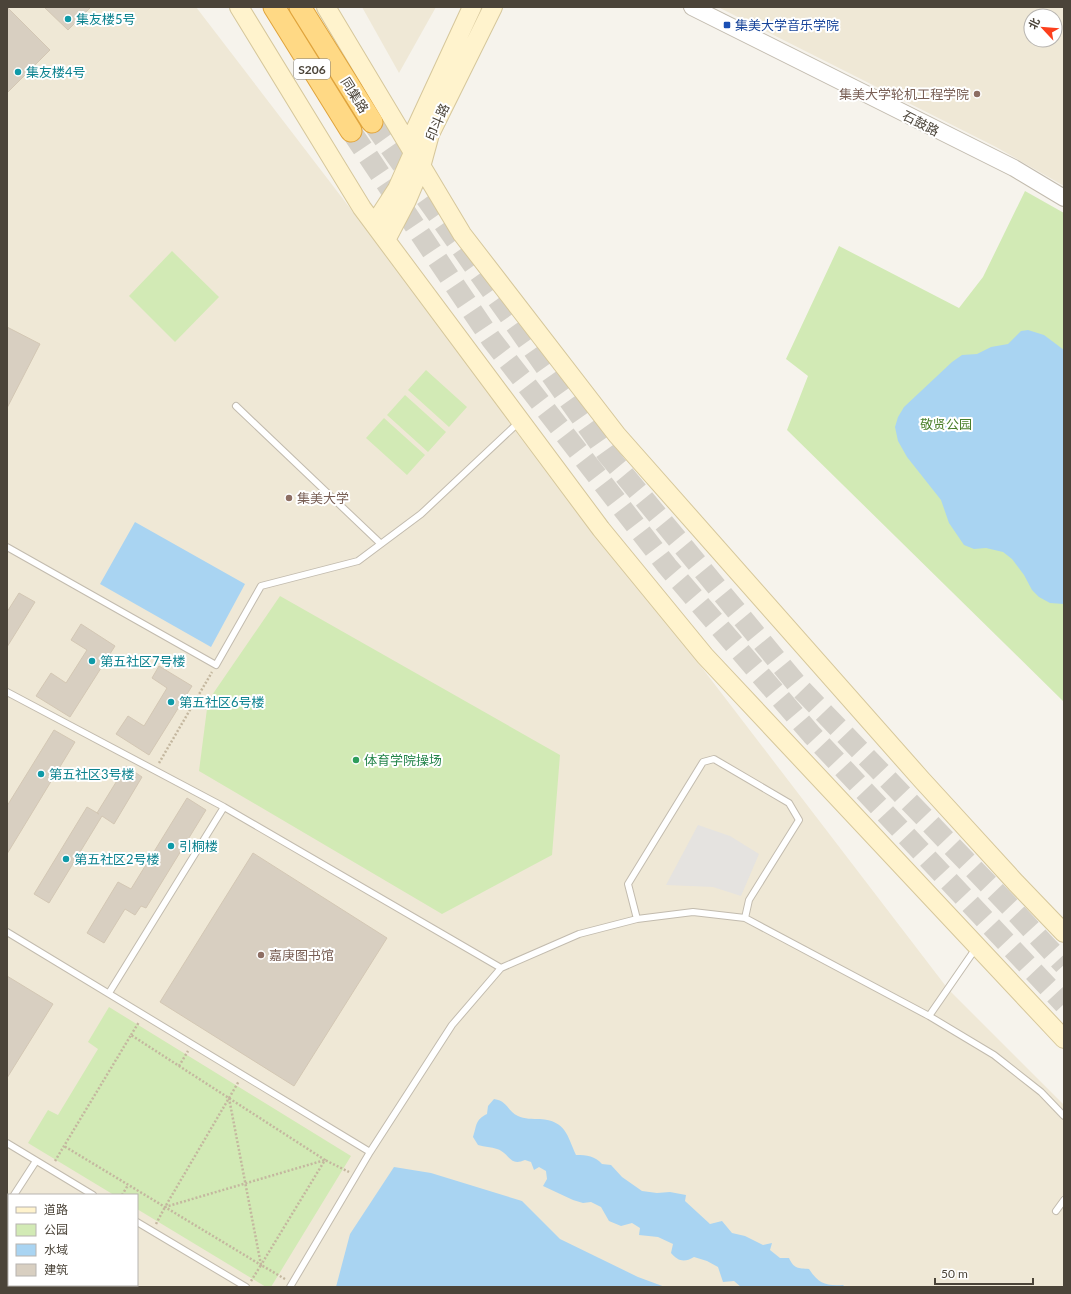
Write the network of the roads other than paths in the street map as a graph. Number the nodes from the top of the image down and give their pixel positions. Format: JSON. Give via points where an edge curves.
{"nodes":[{"id":1,"x":239,"y":7,"type":"edge"},
{"id":2,"x":274,"y":7,"type":"edge"},
{"id":3,"x":300,"y":7,"type":"edge"},
{"id":4,"x":326,"y":7,"type":"edge"},
{"id":5,"x":472,"y":7,"type":"edge"},
{"id":6,"x":493,"y":7,"type":"edge"},
{"id":7,"x":692,"y":7,"type":"edge"},
{"id":8,"x":372,"y":122,"type":"tunnel mouth"},
{"id":9,"x":350,"y":131,"type":"tunnel mouth"},
{"id":10,"x":417,"y":160,"type":"junction"},
{"id":11,"x":1064,"y":198,"type":"edge"},
{"id":12,"x":375,"y":224,"type":"junction"},
{"id":13,"x":386,"y":240,"type":"junction"},
{"id":14,"x":236,"y":406,"type":"dead end"},
{"id":15,"x":520,"y":421,"type":"junction"},
{"id":16,"x":381,"y":544,"type":"junction"},
{"id":17,"x":7,"y":547,"type":"edge"},
{"id":18,"x":7,"y":692,"type":"edge"},
{"id":19,"x":224,"y":807,"type":"junction"},
{"id":20,"x":745,"y":918,"type":"junction"},
{"id":21,"x":637,"y":919,"type":"junction"},
{"id":22,"x":7,"y":932,"type":"edge"},
{"id":23,"x":1064,"y":932,"type":"edge"},
{"id":24,"x":977,"y":947,"type":"junction"},
{"id":25,"x":501,"y":968,"type":"junction"},
{"id":26,"x":109,"y":993,"type":"junction"},
{"id":27,"x":929,"y":1016,"type":"junction"},
{"id":28,"x":1064,"y":1039,"type":"edge"},
{"id":29,"x":1064,"y":1116,"type":"edge"},
{"id":30,"x":7,"y":1143,"type":"edge"},
{"id":31,"x":370,"y":1152,"type":"junction"},
{"id":32,"x":36,"y":1160,"type":"junction"},
{"id":33,"x":15,"y":1194,"type":"edge"},
{"id":34,"x":91,"y":1194,"type":"edge"},
{"id":35,"x":1064,"y":1200,"type":"edge"},
{"id":36,"x":1056,"y":1211,"type":"dead end"},
{"id":37,"x":138,"y":1223,"type":"edge"},
{"id":38,"x":291,"y":1285,"type":"edge"},
{"id":39,"x":246,"y":1287,"type":"edge"}],
"edges":[{"from":1,"to":12,"type":"main road","via":[[362,208]]},
{"from":2,"to":9,"type":"highway","name":"同集路","number":"S206"},
{"from":3,"to":8,"type":"highway","name":"同集路","number":"S206"},
{"from":4,"to":10,"type":"main road"},
{"from":5,"to":10,"type":"main road","name":"印斗路","via":[[416,128]]},
{"from":6,"to":10,"type":"main road","name":"印斗路"},
{"from":7,"to":11,"type":"street","name":"石鼓路","via":[[1014,168]]},
{"from":10,"to":12,"type":"main road","name":"印斗路"},
{"from":10,"to":13,"type":"main road","name":"印斗路","via":[[406,200]]},
{"from":10,"to":23,"type":"main road","via":[[462,234],[617,435],[916,773]]},
{"from":12,"to":13,"type":"main road"},
{"from":13,"to":15,"type":"main road"},
{"from":14,"to":16,"type":"lane"},
{"from":15,"to":16,"type":"lane","via":[[421,514]]},
{"from":15,"to":24,"type":"main road","via":[[601,529],[705,656]]},
{"from":16,"to":17,"type":"lane","via":[[358,561],[261,586],[216,665]]},
{"from":18,"to":19,"type":"lane"},
{"from":19,"to":25,"type":"lane"},
{"from":19,"to":26,"type":"lane"},
{"from":20,"to":21,"type":"lane","via":[[693,912]]},
{"from":20,"to":21,"type":"lane","via":[[750,900],[799,820],[789,803],[714,759],[703,762],[628,884]]},
{"from":20,"to":27,"type":"lane"},
{"from":21,"to":25,"type":"lane","via":[[579,934]]},
{"from":22,"to":26,"type":"lane"},
{"from":24,"to":27,"type":"lane"},
{"from":24,"to":28,"type":"main road"},
{"from":25,"to":31,"type":"lane","via":[[452,1025]]},
{"from":26,"to":31,"type":"lane"},
{"from":27,"to":29,"type":"lane","via":[[994,1055],[1041,1092]]},
{"from":30,"to":32,"type":"lane"},
{"from":31,"to":38,"type":"lane"},
{"from":32,"to":33,"type":"lane"},
{"from":32,"to":34,"type":"lane"},
{"from":35,"to":36,"type":"lane"},
{"from":37,"to":39,"type":"lane"}]}
